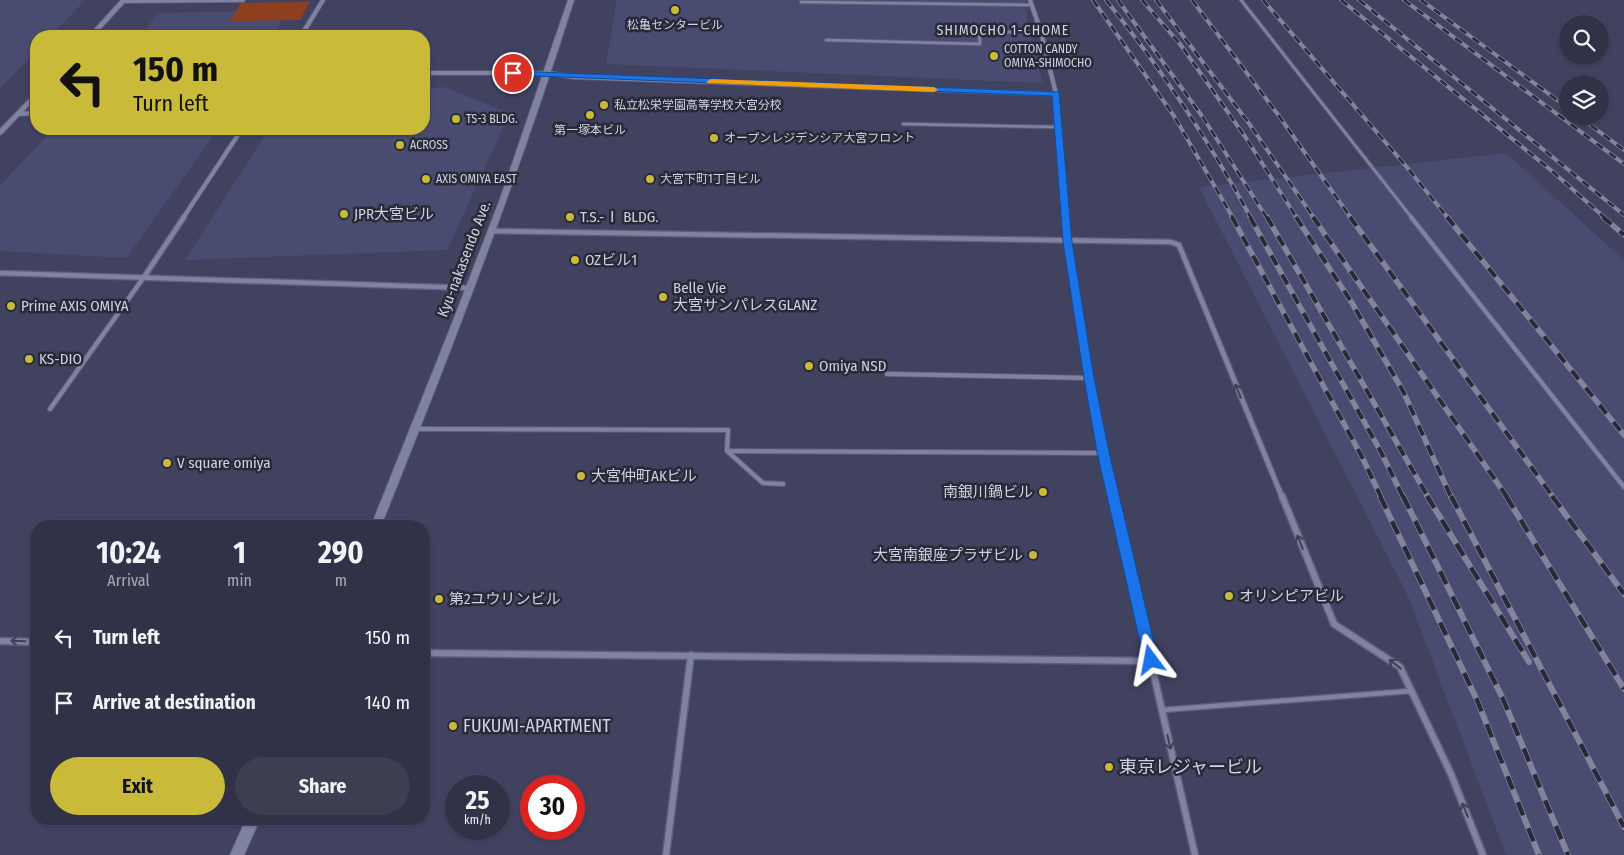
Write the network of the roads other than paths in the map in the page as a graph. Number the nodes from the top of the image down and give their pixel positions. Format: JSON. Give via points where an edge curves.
{"nodes":[{"id":1,"x":243,"y":0,"type":"edge"},
{"id":2,"x":323,"y":0,"type":"edge"},
{"id":3,"x":572,"y":0,"type":"edge"},
{"id":4,"x":1241,"y":0,"type":"edge"},
{"id":5,"x":124,"y":1,"type":"edge"},
{"id":6,"x":801,"y":2,"type":"dead end"},
{"id":7,"x":1031,"y":2,"type":"edge"},
{"id":8,"x":97,"y":30,"type":"edge"},
{"id":9,"x":304,"y":30,"type":"edge"},
{"id":10,"x":1041,"y":32,"type":"junction"},
{"id":11,"x":826,"y":40,"type":"dead end"},
{"id":12,"x":430,"y":73,"type":"edge"},
{"id":13,"x":549,"y":73,"type":"junction"},
{"id":14,"x":1056,"y":94,"type":"junction"},
{"id":15,"x":30,"y":102,"type":"edge"},
{"id":16,"x":30,"y":113,"type":"edge"},
{"id":17,"x":19,"y":114,"type":"junction"},
{"id":18,"x":903,"y":124,"type":"dead end"},
{"id":19,"x":1058,"y":127,"type":"junction"},
{"id":20,"x":0,"y":133,"type":"edge"},
{"id":21,"x":238,"y":135,"type":"edge"},
{"id":22,"x":492,"y":231,"type":"junction"},
{"id":23,"x":1068,"y":242,"type":"junction"},
{"id":24,"x":0,"y":273,"type":"edge"},
{"id":25,"x":144,"y":277,"type":"junction"},
{"id":26,"x":471,"y":288,"type":"junction"},
{"id":27,"x":887,"y":374,"type":"dead end"},
{"id":28,"x":1089,"y":378,"type":"junction"},
{"id":29,"x":50,"y":409,"type":"dead end"},
{"id":30,"x":415,"y":429,"type":"junction"},
{"id":31,"x":727,"y":451,"type":"junction"},
{"id":32,"x":1103,"y":452,"type":"junction"},
{"id":33,"x":783,"y":484,"type":"dead end"},
{"id":34,"x":1624,"y":487,"type":"edge"},
{"id":35,"x":378,"y":520,"type":"edge"},
{"id":36,"x":0,"y":641,"type":"edge"},
{"id":37,"x":30,"y":642,"type":"edge"},
{"id":38,"x":430,"y":653,"type":"edge"},
{"id":39,"x":691,"y":655,"type":"junction"},
{"id":40,"x":1151,"y":660,"type":"junction"},
{"id":41,"x":1411,"y":690,"type":"junction"},
{"id":42,"x":1162,"y":710,"type":"junction"},
{"id":43,"x":250,"y":825,"type":"edge"},
{"id":44,"x":237,"y":855,"type":"edge"},
{"id":45,"x":666,"y":855,"type":"edge"},
{"id":46,"x":1195,"y":855,"type":"edge"},
{"id":47,"x":1483,"y":855,"type":"edge"}],
"edges":[{"from":1,"to":5,"type":"street"},
{"from":2,"to":9,"type":"street"},
{"from":3,"to":13,"type":"main road","name":"Kyu-nakasendo Ave."},
{"from":4,"to":34,"type":"lane"},
{"from":5,"to":8,"type":"street"},
{"from":6,"to":7,"type":"lane"},
{"from":7,"to":10,"type":"street"},
{"from":10,"to":11,"type":"lane","via":[[979,32],[980,44]]},
{"from":10,"to":14,"type":"street"},
{"from":12,"to":13,"type":"street"},
{"from":13,"to":14,"type":"street"},
{"from":13,"to":22,"type":"main road","name":"Kyu-nakasendo Ave."},
{"from":14,"to":19,"type":"street"},
{"from":15,"to":17,"type":"street"},
{"from":16,"to":17,"type":"street"},
{"from":17,"to":20,"type":"street"},
{"from":18,"to":19,"type":"lane"},
{"from":19,"to":23,"type":"street"},
{"from":21,"to":25,"type":"street"},
{"from":22,"to":23,"type":"street"},
{"from":22,"to":26,"type":"main road","name":"Kyu-nakasendo Ave."},
{"from":23,"to":28,"type":"street"},
{"from":41,"to":23,"type":"street","one_way":true,"via":[[1400,667],[1334,624],[1179,245],[1171,242]]},
{"from":24,"to":25,"type":"street"},
{"from":25,"to":26,"type":"street"},
{"from":25,"to":29,"type":"lane"},
{"from":26,"to":30,"type":"main road","name":"Kyu-nakasendo Ave."},
{"from":27,"to":28,"type":"lane"},
{"from":28,"to":32,"type":"street"},
{"from":30,"to":31,"type":"lane","via":[[728,430]]},
{"from":30,"to":35,"type":"main road","name":"Kyu-nakasendo Ave."},
{"from":31,"to":32,"type":"lane"},
{"from":31,"to":33,"type":"lane","via":[[763,483]]},
{"from":32,"to":40,"type":"street"},
{"from":37,"to":36,"type":"street","one_way":true},
{"from":38,"to":39,"type":"street"},
{"from":39,"to":40,"type":"street"},
{"from":39,"to":45,"type":"street"},
{"from":40,"to":42,"type":"street"},
{"from":41,"to":42,"type":"lane"},
{"from":47,"to":41,"type":"street","one_way":true},
{"from":42,"to":46,"type":"street","one_way":true},
{"from":43,"to":44,"type":"main road"}]}
